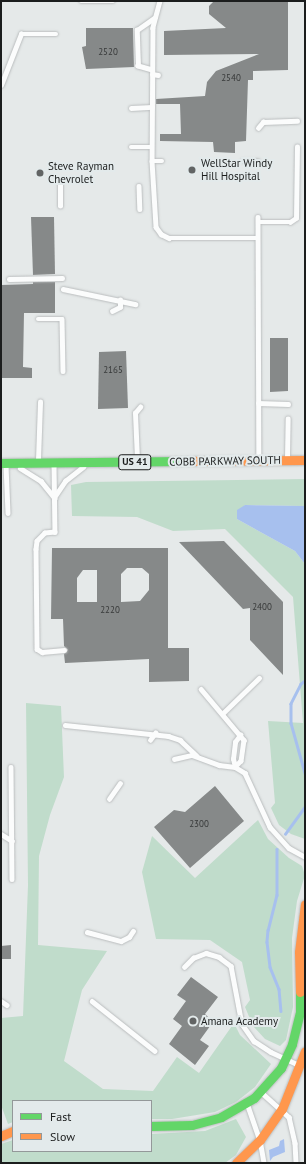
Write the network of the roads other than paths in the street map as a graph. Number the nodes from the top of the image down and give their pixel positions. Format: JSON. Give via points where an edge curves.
{"nodes":[{"id":1,"x":80,"y":1,"type":"edge"},
{"id":2,"x":113,"y":1,"type":"edge"},
{"id":3,"x":160,"y":1,"type":"edge"},
{"id":4,"x":154,"y":18,"type":"junction"},
{"id":5,"x":56,"y":34,"type":"dead end"},
{"id":6,"x":152,"y":72,"type":"junction"},
{"id":7,"x":158,"y":75,"type":"dead end"},
{"id":8,"x":1,"y":85,"type":"edge"},
{"id":9,"x":152,"y":107,"type":"junction"},
{"id":10,"x":131,"y":108,"type":"dead end"},
{"id":11,"x":297,"y":121,"type":"dead end"},
{"id":12,"x":258,"y":128,"type":"dead end"},
{"id":13,"x":131,"y":147,"type":"dead end"},
{"id":14,"x":152,"y":147,"type":"junction"},
{"id":15,"x":297,"y":147,"type":"dead end"},
{"id":16,"x":152,"y":161,"type":"junction"},
{"id":17,"x":162,"y":161,"type":"dead end"},
{"id":18,"x":243,"y":161,"type":"dead end"},
{"id":19,"x":258,"y":161,"type":"dead end"},
{"id":20,"x":60,"y":184,"type":"dead end"},
{"id":21,"x":139,"y":186,"type":"dead end"},
{"id":22,"x":60,"y":206,"type":"dead end"},
{"id":23,"x":140,"y":209,"type":"dead end"},
{"id":24,"x":258,"y":216,"type":"dead end"},
{"id":25,"x":258,"y":222,"type":"junction"},
{"id":26,"x":257,"y":238,"type":"junction"},
{"id":27,"x":62,"y":278,"type":"dead end"},
{"id":28,"x":9,"y":279,"type":"dead end"},
{"id":29,"x":63,"y":289,"type":"dead end"},
{"id":30,"x":120,"y":300,"type":"junction"},
{"id":31,"x":135,"y":304,"type":"dead end"},
{"id":32,"x":112,"y":311,"type":"dead end"},
{"id":33,"x":38,"y":319,"type":"dead end"},
{"id":34,"x":63,"y":371,"type":"dead end"},
{"id":35,"x":40,"y":402,"type":"dead end"},
{"id":36,"x":258,"y":403,"type":"junction"},
{"id":37,"x":288,"y":404,"type":"dead end"},
{"id":38,"x":140,"y":407,"type":"dead end"},
{"id":39,"x":288,"y":420,"type":"dead end"},
{"id":40,"x":287,"y":460,"type":"junction"},
{"id":41,"x":305,"y":460,"type":"edge"},
{"id":42,"x":259,"y":461,"type":"junction"},
{"id":43,"x":90,"y":462,"type":"junction"},
{"id":44,"x":137,"y":462,"type":"junction"},
{"id":45,"x":6,"y":463,"type":"edge"},
{"id":46,"x":38,"y":463,"type":"junction"},
{"id":47,"x":54,"y":463,"type":"junction"},
{"id":48,"x":54,"y":498,"type":"junction"},
{"id":49,"x":8,"y":513,"type":"dead end"},
{"id":50,"x":64,"y":650,"type":"dead end"},
{"id":51,"x":259,"y":678,"type":"dead end"},
{"id":52,"x":201,"y":689,"type":"dead end"},
{"id":53,"x":223,"y":713,"type":"junction"},
{"id":54,"x":65,"y":725,"type":"dead end"},
{"id":55,"x":154,"y":733,"type":"junction"},
{"id":56,"x":240,"y":735,"type":"junction"},
{"id":57,"x":150,"y":740,"type":"dead end"},
{"id":58,"x":198,"y":757,"type":"junction"},
{"id":59,"x":174,"y":759,"type":"dead end"},
{"id":60,"x":11,"y":767,"type":"dead end"},
{"id":61,"x":235,"y":767,"type":"junction"},
{"id":62,"x":120,"y":783,"type":"dead end"},
{"id":63,"x":109,"y":799,"type":"dead end"},
{"id":64,"x":1,"y":834,"type":"edge"},
{"id":65,"x":12,"y":841,"type":"junction"},
{"id":66,"x":305,"y":857,"type":"edge"},
{"id":67,"x":12,"y":879,"type":"dead end"},
{"id":68,"x":305,"y":904,"type":"edge"},
{"id":69,"x":133,"y":931,"type":"dead end"},
{"id":70,"x":87,"y":932,"type":"dead end"},
{"id":71,"x":184,"y":967,"type":"dead end"},
{"id":72,"x":1,"y":1001,"type":"edge"},
{"id":73,"x":92,"y":1001,"type":"dead end"},
{"id":74,"x":7,"y":1005,"type":"dead end"},
{"id":75,"x":155,"y":1050,"type":"dead end"},
{"id":76,"x":305,"y":1051,"type":"edge"},
{"id":77,"x":285,"y":1060,"type":"junction"},
{"id":78,"x":301,"y":1065,"type":"junction"},
{"id":79,"x":260,"y":1092,"type":"junction"},
{"id":80,"x":247,"y":1103,"type":"junction"},
{"id":81,"x":282,"y":1109,"type":"junction"},
{"id":82,"x":152,"y":1126,"type":"edge"},
{"id":83,"x":12,"y":1131,"type":"edge"},
{"id":84,"x":1,"y":1136,"type":"edge"},
{"id":85,"x":260,"y":1140,"type":"junction"},
{"id":86,"x":236,"y":1163,"type":"edge"},
{"id":87,"x":264,"y":1163,"type":"edge"},
{"id":88,"x":296,"y":1163,"type":"edge"}],
"edges":[{"from":1,"to":2,"type":"lane"},
{"from":3,"to":4,"type":"lane"},
{"from":4,"to":6,"type":"lane"},
{"from":4,"to":6,"type":"lane","via":[[138,30],[138,66]]},
{"from":5,"to":8,"type":"lane","via":[[21,34]]},
{"from":6,"to":7,"type":"lane"},
{"from":6,"to":9,"type":"lane"},
{"from":9,"to":10,"type":"lane"},
{"from":9,"to":14,"type":"lane"},
{"from":11,"to":12,"type":"lane","via":[[263,122]]},
{"from":13,"to":14,"type":"lane"},
{"from":14,"to":16,"type":"lane"},
{"from":15,"to":25,"type":"lane","via":[[296,218],[290,222]]},
{"from":16,"to":17,"type":"lane"},
{"from":16,"to":26,"type":"lane","via":[[154,221],[160,234],[172,238]]},
{"from":18,"to":19,"type":"lane"},
{"from":20,"to":22,"type":"lane"},
{"from":21,"to":23,"type":"lane"},
{"from":24,"to":25,"type":"lane"},
{"from":25,"to":26,"type":"lane"},
{"from":26,"to":36,"type":"lane"},
{"from":27,"to":28,"type":"lane"},
{"from":29,"to":30,"type":"lane"},
{"from":30,"to":31,"type":"lane"},
{"from":30,"to":32,"type":"lane","via":[[120,307]]},
{"from":33,"to":34,"type":"lane","via":[[62,319]]},
{"from":35,"to":46,"type":"lane"},
{"from":36,"to":37,"type":"lane"},
{"from":36,"to":42,"type":"lane"},
{"from":38,"to":44,"type":"lane","via":[[135,413]]},
{"from":39,"to":40,"type":"lane"},
{"from":40,"to":41,"type":"street","name":"COBB PARKWAY SOUTH","number":"US 41"},
{"from":40,"to":42,"type":"street","name":"COBB PARKWAY SOUTH","number":"US 41"},
{"from":42,"to":44,"type":"street","name":"COBB PARKWAY SOUTH","number":"US 41"},
{"from":43,"to":44,"type":"street","name":"COBB PARKWAY SOUTH","number":"US 41"},
{"from":43,"to":47,"type":"street","name":"COBB PARKWAY SOUTH","number":"US 41"},
{"from":43,"to":48,"type":"lane","via":[[65,481]]},
{"from":45,"to":46,"type":"street","name":"COBB PARKWAY SOUTH","number":"US 41"},
{"from":45,"to":48,"type":"lane","via":[[41,481]]},
{"from":45,"to":49,"type":"lane"},
{"from":46,"to":47,"type":"street","name":"COBB PARKWAY SOUTH","number":"US 41"},
{"from":47,"to":48,"type":"lane"},
{"from":48,"to":50,"type":"lane","via":[[55,532],[45,533],[37,541],[36,549],[37,649],[42,652]]},
{"from":51,"to":53,"type":"lane"},
{"from":52,"to":53,"type":"lane"},
{"from":53,"to":56,"type":"lane"},
{"from":54,"to":55,"type":"lane"},
{"from":55,"to":57,"type":"lane"},
{"from":55,"to":58,"type":"lane","via":[[180,740]]},
{"from":56,"to":61,"type":"lane","via":[[235,742]]},
{"from":56,"to":61,"type":"lane","via":[[244,740],[241,761]]},
{"from":58,"to":59,"type":"lane","via":[[184,756]]},
{"from":58,"to":61,"type":"lane"},
{"from":60,"to":65,"type":"lane"},
{"from":61,"to":66,"type":"lane","via":[[245,773],[270,827],[289,848]]},
{"from":62,"to":63,"type":"lane"},
{"from":64,"to":65,"type":"lane"},
{"from":65,"to":67,"type":"lane"},
{"from":68,"to":77,"type":"street","via":[[299,952],[300,1012]]},
{"from":69,"to":70,"type":"lane","via":[[129,937],[121,941]]},
{"from":71,"to":77,"type":"lane","via":[[193,958],[206,953],[219,957],[231,966],[242,1024],[254,1041]]},
{"from":72,"to":74,"type":"lane"},
{"from":73,"to":75,"type":"lane"},
{"from":76,"to":78,"type":"street"},
{"from":77,"to":78,"type":"lane"},
{"from":77,"to":79,"type":"street"},
{"from":78,"to":81,"type":"street"},
{"from":79,"to":80,"type":"street"},
{"from":79,"to":81,"type":"lane"},
{"from":80,"to":82,"type":"street","via":[[221,1117],[202,1123]]},
{"from":80,"to":85,"type":"lane"},
{"from":81,"to":85,"type":"street"},
{"from":81,"to":88,"type":"lane","via":[[289,1117],[293,1129]]},
{"from":83,"to":84,"type":"street"},
{"from":85,"to":86,"type":"street"},
{"from":85,"to":87,"type":"lane"}]}
